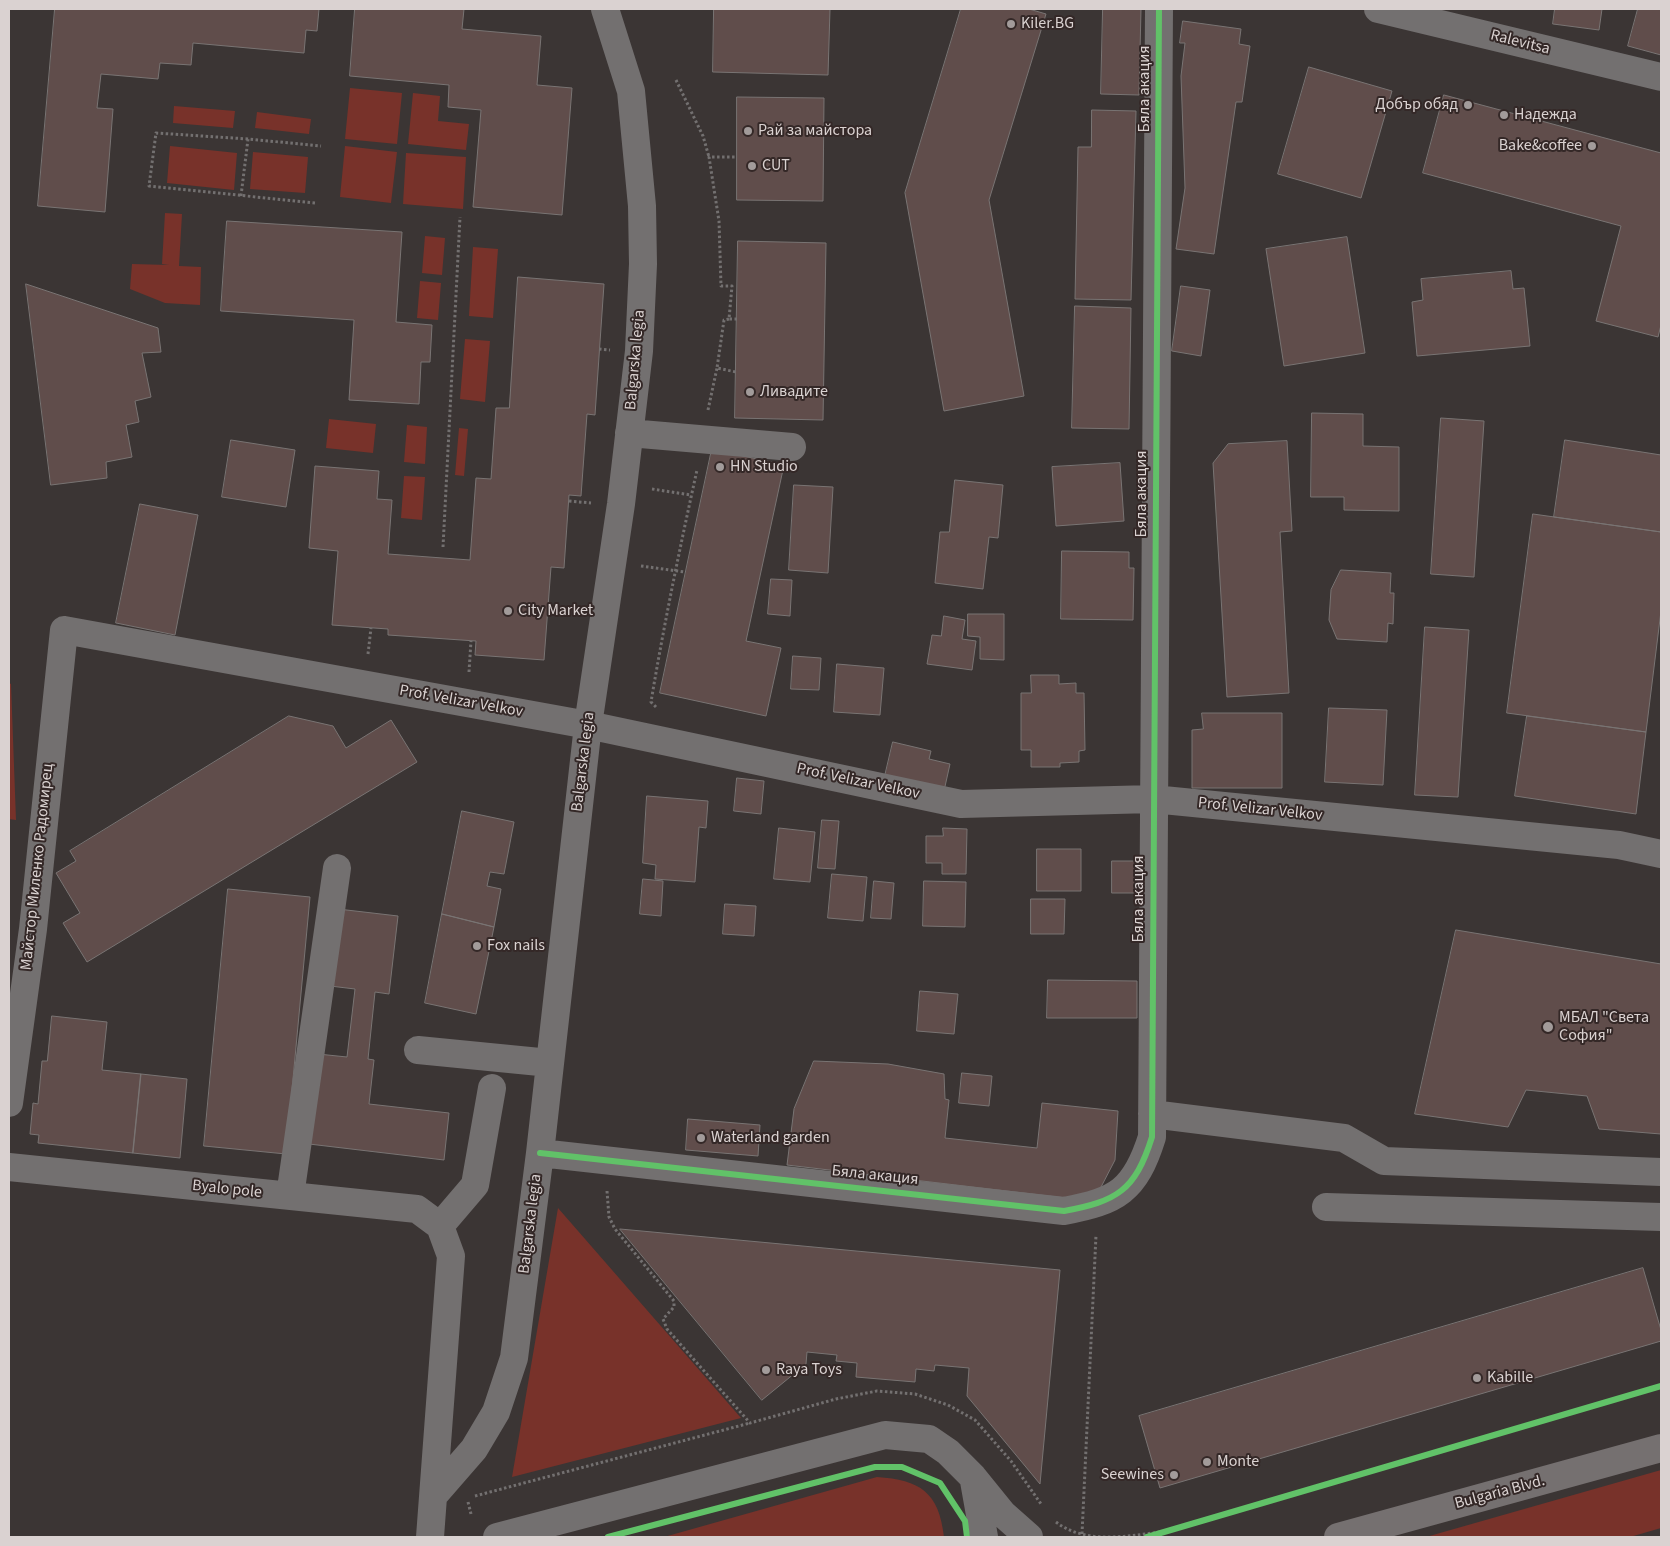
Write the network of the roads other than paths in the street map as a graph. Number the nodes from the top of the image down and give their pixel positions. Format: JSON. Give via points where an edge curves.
{"nodes":[{"id":1,"x":605,"y":9,"type":"edge"},
{"id":2,"x":1160,"y":9,"type":"edge"},
{"id":3,"x":1378,"y":9,"type":"edge"},
{"id":4,"x":1661,"y":77,"type":"edge"},
{"id":5,"x":630,"y":433,"type":"junction"},
{"id":6,"x":792,"y":447,"type":"dead end"},
{"id":7,"x":64,"y":630,"type":"joint"},
{"id":8,"x":588,"y":725,"type":"junction"},
{"id":9,"x":1153,"y":799,"type":"junction"},
{"id":10,"x":1661,"y":854,"type":"edge"},
{"id":11,"x":337,"y":868,"type":"dead end"},
{"id":12,"x":418,"y":1050,"type":"dead end"},
{"id":13,"x":550,"y":1063,"type":"junction"},
{"id":14,"x":492,"y":1088,"type":"dead end"},
{"id":15,"x":9,"y":1103,"type":"edge"},
{"id":16,"x":1152,"y":1114,"type":"junction"},
{"id":17,"x":540,"y":1153,"type":"junction"},
{"id":18,"x":9,"y":1167,"type":"edge"},
{"id":19,"x":1661,"y":1172,"type":"edge"},
{"id":20,"x":290,"y":1196,"type":"junction"},
{"id":21,"x":1326,"y":1207,"type":"dead end"},
{"id":22,"x":1661,"y":1217,"type":"edge"},
{"id":23,"x":440,"y":1226,"type":"junction"},
{"id":24,"x":1661,"y":1448,"type":"edge"},
{"id":25,"x":973,"y":1477,"type":"junction"},
{"id":26,"x":434,"y":1495,"type":"junction"},
{"id":27,"x":430,"y":1537,"type":"edge"},
{"id":28,"x":497,"y":1537,"type":"edge"},
{"id":29,"x":984,"y":1537,"type":"edge"},
{"id":30,"x":1030,"y":1537,"type":"edge"},
{"id":31,"x":1338,"y":1537,"type":"edge"}],
"edges":[{"from":1,"to":5,"type":"street","name":"Balgarska legia","via":[[631,90],[642,206],[639,351]]},
{"from":2,"to":9,"type":"street","name":"Бяла акация"},
{"from":3,"to":4,"type":"street","name":"Ralevitsa"},
{"from":5,"to":6,"type":"street"},
{"from":5,"to":8,"type":"street","name":"Balgarska legia"},
{"from":7,"to":8,"type":"street","name":"Prof. Velizar Velkov"},
{"from":7,"to":15,"type":"street","name":"Майстор Миленко Радомирец","via":[[32,930]]},
{"from":8,"to":9,"type":"street","name":"Prof. Velizar Velkov","via":[[961,804]]},
{"from":8,"to":13,"type":"street","name":"Balgarska legia"},
{"from":9,"to":10,"type":"street","name":"Prof. Velizar Velkov","via":[[1619,845]]},
{"from":9,"to":16,"type":"street","name":"Бяла акация"},
{"from":11,"to":20,"type":"street"},
{"from":12,"to":13,"type":"street"},
{"from":13,"to":17,"type":"street","name":"Balgarska legia"},
{"from":14,"to":23,"type":"street","via":[[475,1185]]},
{"from":16,"to":17,"type":"street","name":"Бяла акация","via":[[1152,1137],[1144,1163],[1125,1189],[1098,1205],[1064,1210]]},
{"from":16,"to":19,"type":"street","via":[[1344,1138],[1384,1161]]},
{"from":17,"to":26,"type":"street","name":"Balgarska legia","via":[[514,1358],[496,1412],[474,1449]]},
{"from":18,"to":20,"type":"street","name":"Byalo pole"},
{"from":20,"to":23,"type":"street","name":"Byalo pole","via":[[417,1209]]},
{"from":21,"to":22,"type":"street"},
{"from":23,"to":26,"type":"street","via":[[451,1256]]},
{"from":24,"to":31,"type":"main road","name":"Bulgaria Blvd."},
{"from":25,"to":28,"type":"street","via":[[948,1452],[929,1439],[885,1435]]},
{"from":25,"to":29,"type":"street"},
{"from":25,"to":30,"type":"street","via":[[1003,1514]]},
{"from":26,"to":27,"type":"street"}]}
